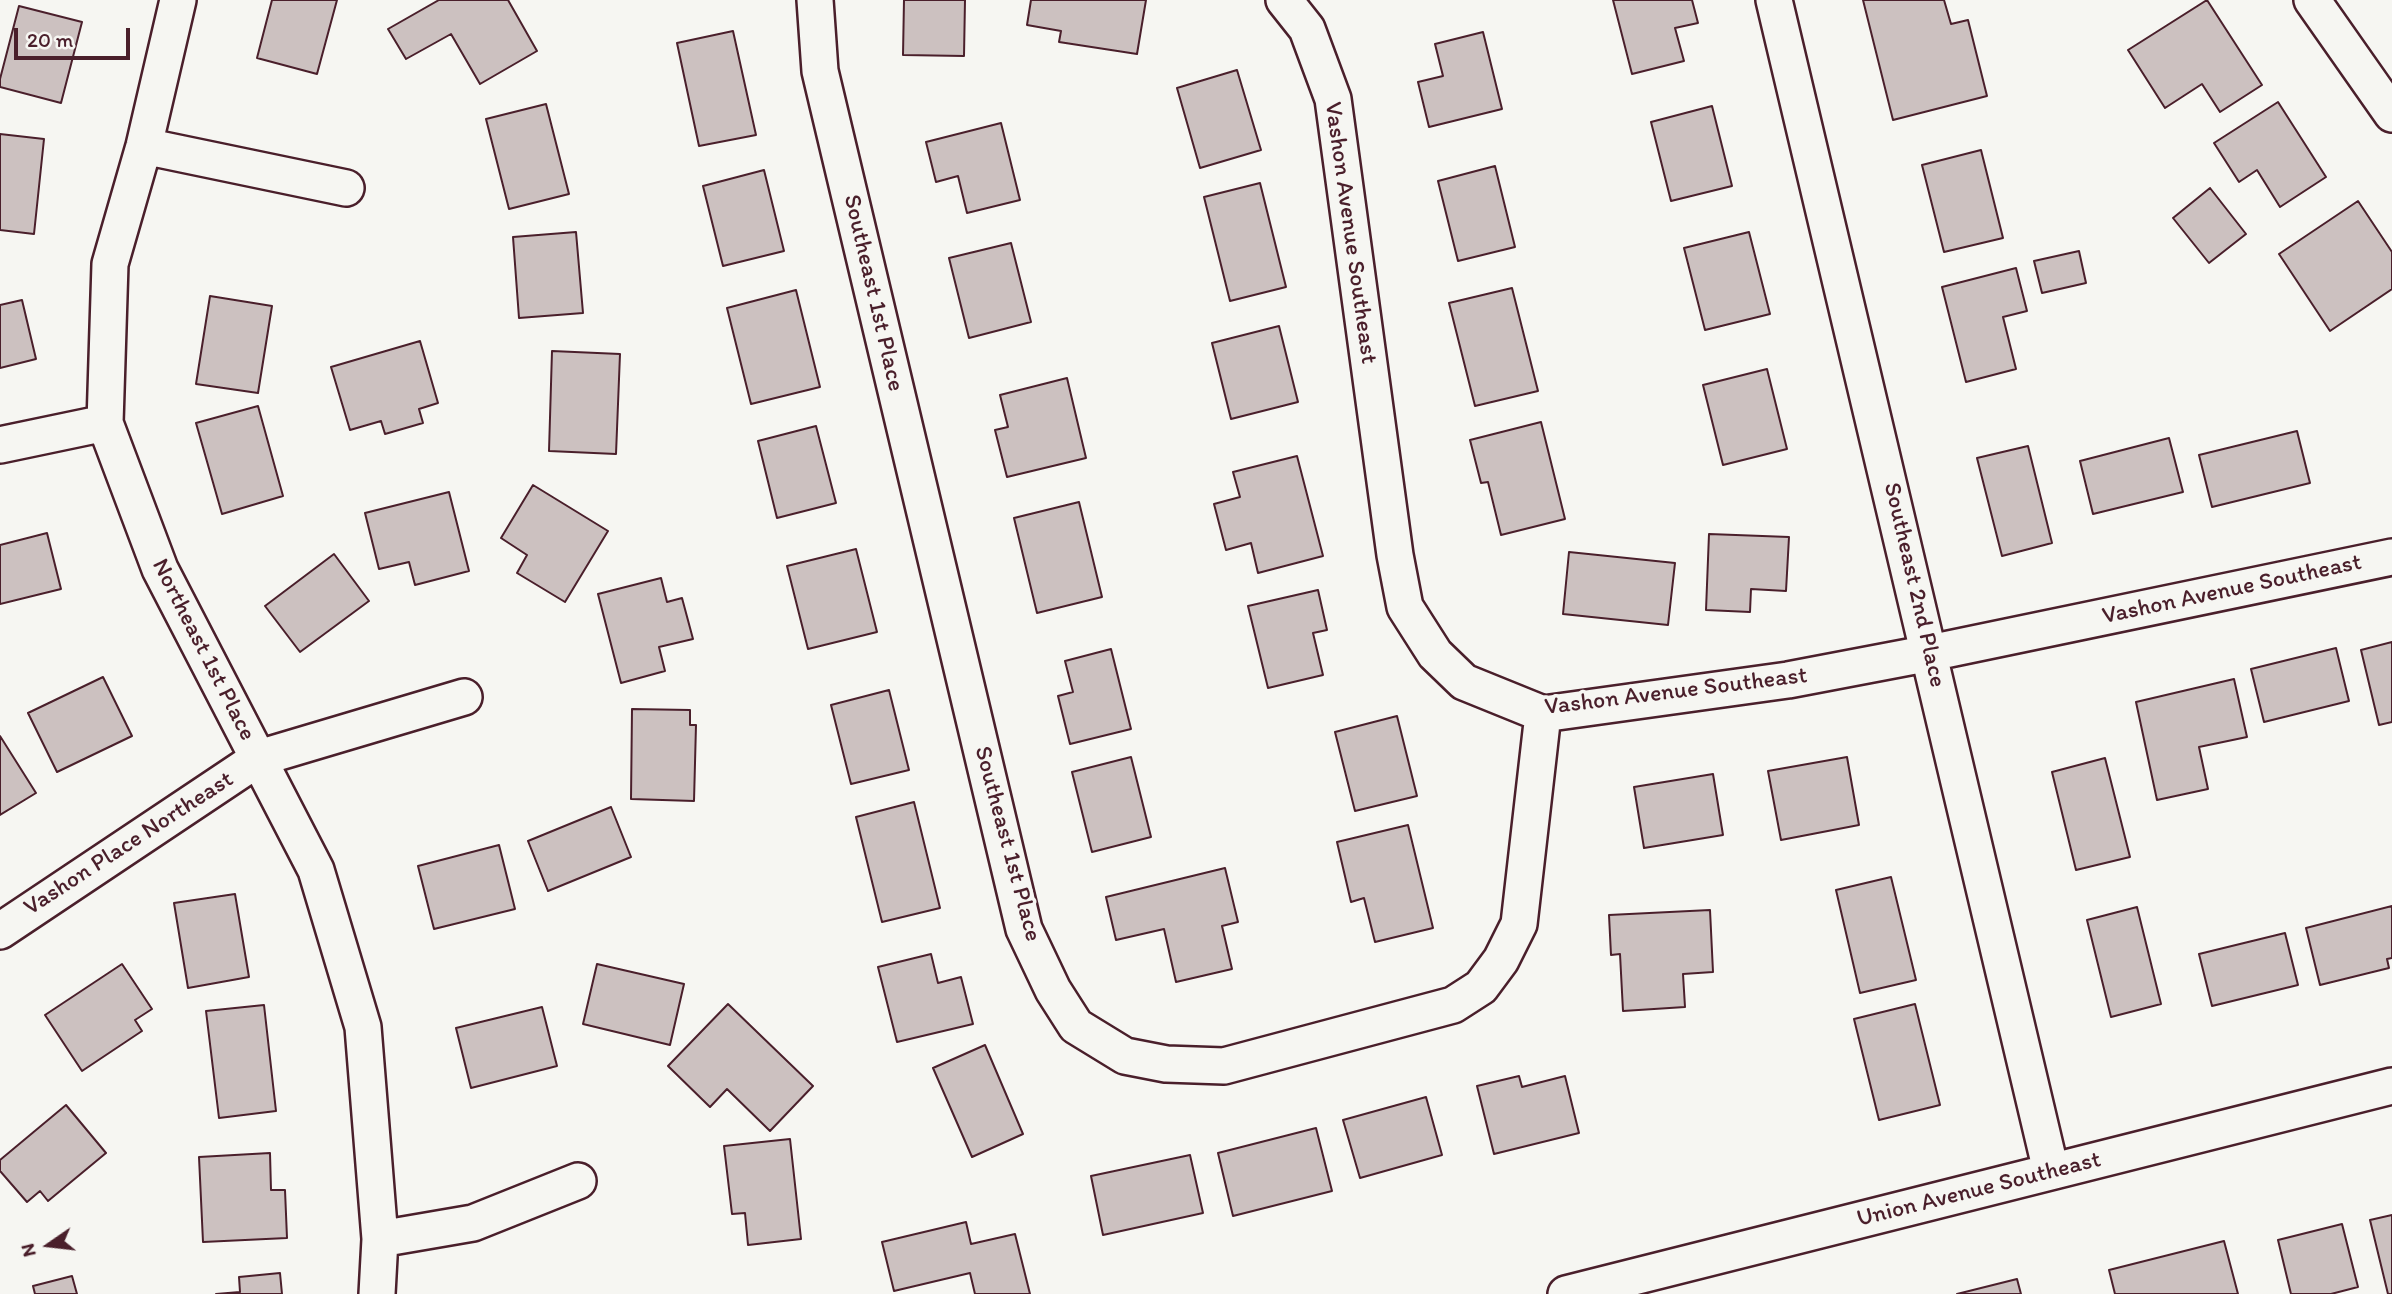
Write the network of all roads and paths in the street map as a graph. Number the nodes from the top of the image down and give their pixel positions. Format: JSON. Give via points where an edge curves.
{"nodes":[{"id":1,"x":178,"y":0,"type":"edge"},
{"id":2,"x":815,"y":0,"type":"edge"},
{"id":3,"x":1284,"y":0,"type":"edge"},
{"id":4,"x":1774,"y":0,"type":"edge"},
{"id":5,"x":2312,"y":0,"type":"edge"},
{"id":6,"x":2392,"y":114,"type":"edge"},
{"id":7,"x":145,"y":146,"type":"junction"},
{"id":8,"x":346,"y":188,"type":"dead end"},
{"id":9,"x":105,"y":423,"type":"junction"},
{"id":10,"x":0,"y":445,"type":"edge"},
{"id":11,"x":2392,"y":557,"type":"edge"},
{"id":12,"x":1930,"y":653,"type":"junction"},
{"id":13,"x":464,"y":697,"type":"dead end"},
{"id":14,"x":1543,"y":714,"type":"junction"},
{"id":15,"x":259,"y":758,"type":"junction"},
{"id":16,"x":0,"y":931,"type":"edge"},
{"id":17,"x":2392,"y":1086,"type":"edge"},
{"id":18,"x":2051,"y":1171,"type":"junction"},
{"id":19,"x":578,"y":1181,"type":"dead end"},
{"id":20,"x":380,"y":1239,"type":"junction"},
{"id":21,"x":377,"y":1294,"type":"edge"},
{"id":22,"x":1568,"y":1294,"type":"edge"}],
"edges":[{"from":1,"to":7,"type":"street","name":"Northeast 1st Place"},
{"from":2,"to":14,"type":"street","name":"Southeast 1st Place","via":[[820,71],[1024,929],[1076,1026],[1125,1056],[1224,1066],[1453,1005],[1481,987],[1519,924]]},
{"from":3,"to":14,"type":"street","name":"Vashon Avenue Southeast","via":[[1307,29],[1333,99],[1405,607],[1435,654],[1464,682]]},
{"from":4,"to":12,"type":"street","name":"Southeast 2nd Place"},
{"from":5,"to":6,"type":"street"},
{"from":7,"to":8,"type":"street"},
{"from":7,"to":9,"type":"street","name":"Northeast 1st Place","via":[[110,264]]},
{"from":9,"to":10,"type":"street"},
{"from":9,"to":15,"type":"street","name":"Northeast 1st Place","via":[[160,569]]},
{"from":11,"to":12,"type":"street","name":"Vashon Avenue Southeast"},
{"from":12,"to":14,"type":"street","name":"Vashon Avenue Southeast","via":[[1788,680]]},
{"from":12,"to":18,"type":"street","name":"Southeast 2nd Place"},
{"from":13,"to":15,"type":"street","name":"Vashon Place Northeast"},
{"from":15,"to":16,"type":"street","name":"Vashon Place Northeast"},
{"from":15,"to":20,"type":"street","name":"Northeast 1st Place","via":[[316,870],[363,1027]]},
{"from":17,"to":18,"type":"street","name":"Union Avenue Southeast"},
{"from":18,"to":22,"type":"street","name":"Union Avenue Southeast"},
{"from":19,"to":20,"type":"street","via":[[472,1223]]},
{"from":20,"to":21,"type":"street","name":"Northeast 1st Place"}]}
